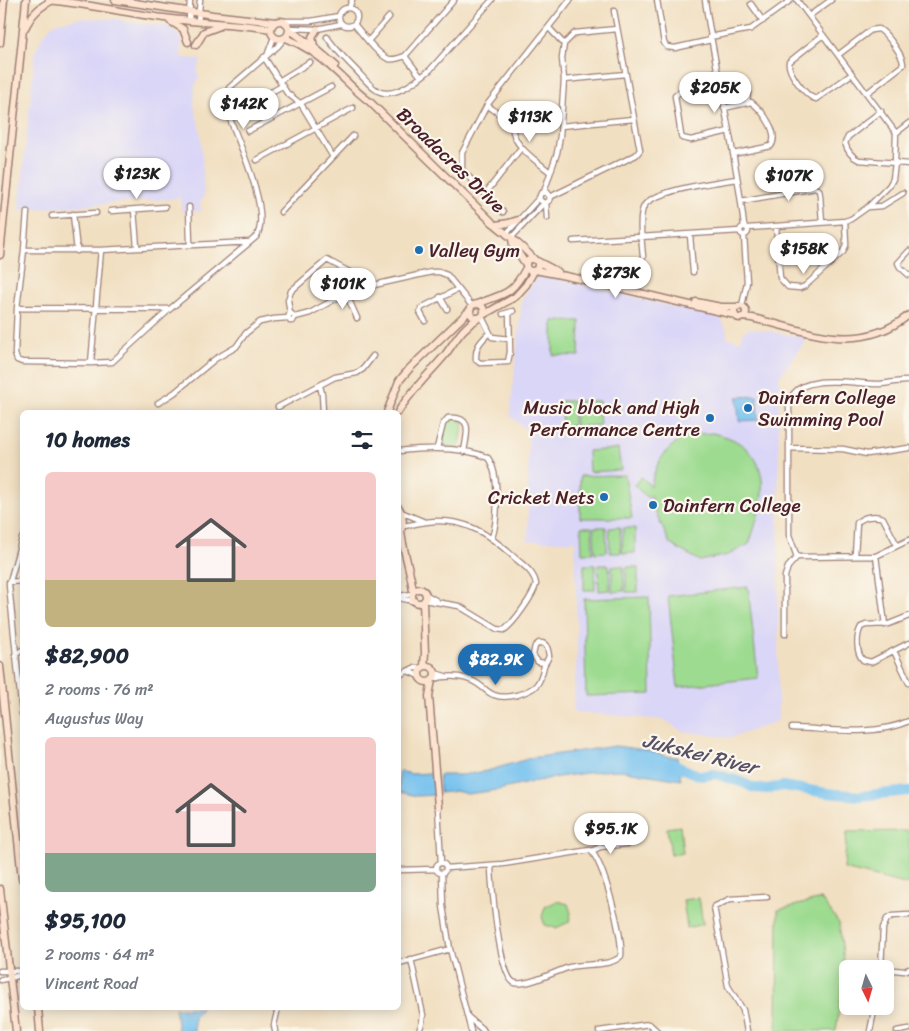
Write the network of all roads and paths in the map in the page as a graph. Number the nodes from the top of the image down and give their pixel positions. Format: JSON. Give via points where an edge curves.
{"nodes":[{"id":1,"x":4,"y":0,"type":"edge"},
{"id":2,"x":26,"y":0,"type":"edge"},
{"id":3,"x":49,"y":0,"type":"edge"},
{"id":4,"x":53,"y":0,"type":"edge"},
{"id":5,"x":115,"y":0,"type":"edge"},
{"id":6,"x":190,"y":0,"type":"edge"},
{"id":7,"x":200,"y":0,"type":"edge"},
{"id":8,"x":352,"y":0,"type":"edge"},
{"id":9,"x":454,"y":0,"type":"edge"},
{"id":10,"x":492,"y":0,"type":"edge"},
{"id":11,"x":570,"y":0,"type":"edge"},
{"id":12,"x":657,"y":0,"type":"edge"},
{"id":13,"x":705,"y":0,"type":"edge"},
{"id":14,"x":791,"y":0,"type":"edge"},
{"id":15,"x":797,"y":0,"type":"edge"},
{"id":16,"x":831,"y":0,"type":"edge"},
{"id":17,"x":751,"y":4,"type":"dead end"},
{"id":18,"x":349,"y":8,"type":"junction"},
{"id":19,"x":190,"y":11,"type":"junction"},
{"id":20,"x":614,"y":11,"type":"dead end"},
{"id":21,"x":199,"y":12,"type":"junction"},
{"id":22,"x":1,"y":14,"type":"edge"},
{"id":23,"x":339,"y":16,"type":"junction"},
{"id":24,"x":809,"y":16,"type":"junction"},
{"id":25,"x":389,"y":17,"type":"dead end"},
{"id":26,"x":163,"y":18,"type":"junction"},
{"id":27,"x":189,"y":21,"type":"junction"},
{"id":28,"x":763,"y":21,"type":"junction"},
{"id":29,"x":198,"y":22,"type":"junction"},
{"id":30,"x":280,"y":22,"type":"junction"},
{"id":31,"x":226,"y":24,"type":"junction"},
{"id":32,"x":341,"y":24,"type":"junction"},
{"id":33,"x":354,"y":24,"type":"junction"},
{"id":34,"x":549,"y":28,"type":"junction"},
{"id":35,"x":289,"y":29,"type":"junction"},
{"id":36,"x":317,"y":29,"type":"junction"},
{"id":37,"x":617,"y":29,"type":"junction"},
{"id":38,"x":271,"y":30,"type":"junction"},
{"id":39,"x":23,"y":32,"type":"junction"},
{"id":40,"x":823,"y":36,"type":"junction"},
{"id":41,"x":274,"y":37,"type":"junction"},
{"id":42,"x":327,"y":37,"type":"dead end"},
{"id":43,"x":285,"y":38,"type":"junction"},
{"id":44,"x":711,"y":38,"type":"junction"},
{"id":45,"x":369,"y":40,"type":"junction"},
{"id":46,"x":0,"y":42,"type":"edge"},
{"id":47,"x":188,"y":42,"type":"dead end"},
{"id":48,"x":564,"y":44,"type":"junction"},
{"id":49,"x":196,"y":45,"type":"dead end"},
{"id":50,"x":314,"y":47,"type":"junction"},
{"id":51,"x":838,"y":54,"type":"junction"},
{"id":52,"x":266,"y":56,"type":"junction"},
{"id":53,"x":404,"y":56,"type":"junction"},
{"id":54,"x":310,"y":62,"type":"dead end"},
{"id":55,"x":626,"y":74,"type":"junction"},
{"id":56,"x":852,"y":74,"type":"junction"},
{"id":57,"x":421,"y":77,"type":"junction"},
{"id":58,"x":564,"y":80,"type":"junction"},
{"id":59,"x":281,"y":83,"type":"junction"},
{"id":60,"x":719,"y":84,"type":"junction"},
{"id":61,"x":331,"y":88,"type":"dead end"},
{"id":62,"x":748,"y":92,"type":"dead end"},
{"id":63,"x":867,"y":93,"type":"junction"},
{"id":64,"x":370,"y":102,"type":"junction"},
{"id":65,"x":748,"y":102,"type":"junction"},
{"id":66,"x":301,"y":104,"type":"junction"},
{"id":67,"x":487,"y":104,"type":"junction"},
{"id":68,"x":238,"y":105,"type":"dead end"},
{"id":69,"x":353,"y":108,"type":"dead end"},
{"id":70,"x":724,"y":108,"type":"junction"},
{"id":71,"x":527,"y":109,"type":"dead end"},
{"id":72,"x":880,"y":111,"type":"junction"},
{"id":73,"x":634,"y":119,"type":"junction"},
{"id":74,"x":909,"y":123,"type":"edge"},
{"id":75,"x":513,"y":124,"type":"junction"},
{"id":76,"x":561,"y":126,"type":"junction"},
{"id":77,"x":315,"y":129,"type":"junction"},
{"id":78,"x":248,"y":131,"type":"dead end"},
{"id":79,"x":729,"y":131,"type":"junction"},
{"id":80,"x":896,"y":133,"type":"junction"},
{"id":81,"x":353,"y":136,"type":"dead end"},
{"id":82,"x":520,"y":148,"type":"junction"},
{"id":83,"x":733,"y":154,"type":"junction"},
{"id":84,"x":333,"y":157,"type":"junction"},
{"id":85,"x":257,"y":160,"type":"dead end"},
{"id":86,"x":895,"y":163,"type":"junction"},
{"id":87,"x":909,"y":164,"type":"edge"},
{"id":88,"x":550,"y":172,"type":"junction"},
{"id":89,"x":738,"y":179,"type":"junction"},
{"id":90,"x":781,"y":180,"type":"dead end"},
{"id":91,"x":544,"y":192,"type":"junction"},
{"id":92,"x":783,"y":193,"type":"junction"},
{"id":93,"x":903,"y":193,"type":"dead end"},
{"id":94,"x":486,"y":194,"type":"junction"},
{"id":95,"x":539,"y":198,"type":"junction"},
{"id":96,"x":550,"y":198,"type":"junction"},
{"id":97,"x":741,"y":201,"type":"junction"},
{"id":98,"x":545,"y":203,"type":"junction"},
{"id":99,"x":165,"y":207,"type":"dead end"},
{"id":100,"x":188,"y":207,"type":"dead end"},
{"id":101,"x":868,"y":207,"type":"junction"},
{"id":102,"x":134,"y":210,"type":"junction"},
{"id":103,"x":111,"y":211,"type":"dead end"},
{"id":104,"x":27,"y":212,"type":"dead end"},
{"id":105,"x":281,"y":212,"type":"dead end"},
{"id":106,"x":503,"y":212,"type":"dead end"},
{"id":107,"x":96,"y":213,"type":"dead end"},
{"id":108,"x":72,"y":214,"type":"junction"},
{"id":109,"x":52,"y":216,"type":"dead end"},
{"id":110,"x":547,"y":218,"type":"dead end"},
{"id":111,"x":518,"y":219,"type":"junction"},
{"id":112,"x":822,"y":222,"type":"junction"},
{"id":113,"x":845,"y":222,"type":"junction"},
{"id":114,"x":527,"y":223,"type":"junction"},
{"id":115,"x":496,"y":225,"type":"junction"},
{"id":116,"x":776,"y":226,"type":"junction"},
{"id":117,"x":746,"y":227,"type":"junction"},
{"id":118,"x":742,"y":233,"type":"junction"},
{"id":119,"x":690,"y":235,"type":"junction"},
{"id":120,"x":510,"y":237,"type":"junction"},
{"id":121,"x":642,"y":238,"type":"junction"},
{"id":122,"x":573,"y":241,"type":"dead end"},
{"id":123,"x":249,"y":242,"type":"junction"},
{"id":124,"x":190,"y":244,"type":"junction"},
{"id":125,"x":137,"y":247,"type":"junction"},
{"id":126,"x":24,"y":250,"type":"junction"},
{"id":127,"x":101,"y":250,"type":"junction"},
{"id":128,"x":77,"y":251,"type":"junction"},
{"id":129,"x":909,"y":251,"type":"edge"},
{"id":130,"x":0,"y":254,"type":"edge"},
{"id":131,"x":643,"y":257,"type":"dead end"},
{"id":132,"x":535,"y":260,"type":"junction"},
{"id":133,"x":526,"y":266,"type":"junction"},
{"id":134,"x":535,"y":271,"type":"junction"},
{"id":135,"x":693,"y":272,"type":"dead end"},
{"id":136,"x":909,"y":275,"type":"edge"},
{"id":137,"x":566,"y":276,"type":"junction"},
{"id":138,"x":374,"y":285,"type":"junction"},
{"id":139,"x":520,"y":286,"type":"junction"},
{"id":140,"x":458,"y":289,"type":"junction"},
{"id":141,"x":346,"y":293,"type":"junction"},
{"id":142,"x":440,"y":298,"type":"junction"},
{"id":143,"x":672,"y":300,"type":"junction"},
{"id":144,"x":473,"y":307,"type":"junction"},
{"id":145,"x":17,"y":308,"type":"junction"},
{"id":146,"x":95,"y":308,"type":"junction"},
{"id":147,"x":741,"y":308,"type":"junction"},
{"id":148,"x":170,"y":309,"type":"junction"},
{"id":149,"x":447,"y":309,"type":"dead end"},
{"id":150,"x":503,"y":314,"type":"dead end"},
{"id":151,"x":735,"y":315,"type":"junction"},
{"id":152,"x":289,"y":316,"type":"junction"},
{"id":153,"x":481,"y":316,"type":"junction"},
{"id":154,"x":909,"y":316,"type":"edge"},
{"id":155,"x":357,"y":318,"type":"dead end"},
{"id":156,"x":742,"y":318,"type":"junction"},
{"id":157,"x":752,"y":318,"type":"junction"},
{"id":158,"x":909,"y":320,"type":"edge"},
{"id":159,"x":425,"y":322,"type":"dead end"},
{"id":160,"x":901,"y":322,"type":"junction"},
{"id":161,"x":489,"y":333,"type":"junction"},
{"id":162,"x":445,"y":336,"type":"junction"},
{"id":163,"x":510,"y":339,"type":"junction"},
{"id":164,"x":452,"y":344,"type":"junction"},
{"id":165,"x":373,"y":356,"type":"dead end"},
{"id":166,"x":90,"y":363,"type":"junction"},
{"id":167,"x":909,"y":381,"type":"edge"},
{"id":168,"x":320,"y":386,"type":"junction"},
{"id":169,"x":158,"y":404,"type":"dead end"},
{"id":170,"x":278,"y":407,"type":"dead end"},
{"id":171,"x":323,"y":410,"type":"edge"},
{"id":172,"x":387,"y":410,"type":"edge"},
{"id":173,"x":399,"y":410,"type":"edge"},
{"id":174,"x":437,"y":448,"type":"junction"},
{"id":175,"x":789,"y":448,"type":"junction"},
{"id":176,"x":909,"y":448,"type":"edge"},
{"id":177,"x":401,"y":451,"type":"edge"},
{"id":178,"x":464,"y":452,"type":"junction"},
{"id":179,"x":401,"y":510,"type":"edge"},
{"id":180,"x":425,"y":522,"type":"junction"},
{"id":181,"x":401,"y":530,"type":"edge"},
{"id":182,"x":492,"y":538,"type":"junction"},
{"id":183,"x":909,"y":540,"type":"edge"},
{"id":184,"x":20,"y":545,"type":"edge"},
{"id":185,"x":897,"y":545,"type":"junction"},
{"id":186,"x":401,"y":547,"type":"edge"},
{"id":187,"x":855,"y":555,"type":"junction"},
{"id":188,"x":876,"y":556,"type":"junction"},
{"id":189,"x":797,"y":557,"type":"junction"},
{"id":190,"x":20,"y":581,"type":"edge"},
{"id":191,"x":9,"y":582,"type":"junction"},
{"id":192,"x":401,"y":597,"type":"edge"},
{"id":193,"x":418,"y":597,"type":"junction"},
{"id":194,"x":909,"y":616,"type":"edge"},
{"id":195,"x":885,"y":625,"type":"junction"},
{"id":196,"x":785,"y":634,"type":"dead end"},
{"id":197,"x":909,"y":643,"type":"edge"},
{"id":198,"x":894,"y":650,"type":"junction"},
{"id":199,"x":20,"y":651,"type":"edge"},
{"id":200,"x":425,"y":653,"type":"junction"},
{"id":201,"x":15,"y":655,"type":"junction"},
{"id":202,"x":545,"y":663,"type":"junction"},
{"id":203,"x":0,"y":666,"type":"edge"},
{"id":204,"x":423,"y":667,"type":"junction"},
{"id":205,"x":408,"y":671,"type":"junction"},
{"id":206,"x":401,"y":674,"type":"edge"},
{"id":207,"x":433,"y":675,"type":"junction"},
{"id":208,"x":422,"y":678,"type":"junction"},
{"id":209,"x":20,"y":681,"type":"edge"},
{"id":210,"x":909,"y":683,"type":"edge"},
{"id":211,"x":429,"y":696,"type":"junction"},
{"id":212,"x":909,"y":721,"type":"edge"},
{"id":213,"x":792,"y":728,"type":"dead end"},
{"id":214,"x":438,"y":806,"type":"joint"},
{"id":215,"x":627,"y":844,"type":"dead end"},
{"id":216,"x":590,"y":850,"type":"junction"},
{"id":217,"x":20,"y":860,"type":"edge"},
{"id":218,"x":441,"y":863,"type":"junction"},
{"id":219,"x":491,"y":865,"type":"junction"},
{"id":220,"x":446,"y":868,"type":"junction"},
{"id":221,"x":436,"y":869,"type":"junction"},
{"id":222,"x":401,"y":870,"type":"edge"},
{"id":223,"x":442,"y":874,"type":"junction"},
{"id":224,"x":0,"y":889,"type":"edge"},
{"id":225,"x":767,"y":897,"type":"dead end"},
{"id":226,"x":909,"y":915,"type":"edge"},
{"id":227,"x":450,"y":950,"type":"junction"},
{"id":228,"x":411,"y":959,"type":"junction"},
{"id":229,"x":883,"y":960,"type":"edge"},
{"id":230,"x":401,"y":962,"type":"edge"},
{"id":231,"x":9,"y":970,"type":"junction"},
{"id":232,"x":894,"y":970,"type":"edge"},
{"id":233,"x":909,"y":970,"type":"edge"},
{"id":234,"x":0,"y":971,"type":"edge"},
{"id":235,"x":20,"y":971,"type":"edge"},
{"id":236,"x":20,"y":976,"type":"edge"},
{"id":237,"x":10,"y":978,"type":"junction"},
{"id":238,"x":0,"y":980,"type":"edge"},
{"id":239,"x":38,"y":1010,"type":"edge"},
{"id":240,"x":278,"y":1010,"type":"edge"},
{"id":241,"x":873,"y":1015,"type":"edge"},
{"id":242,"x":468,"y":1017,"type":"junction"},
{"id":243,"x":909,"y":1029,"type":"edge"},
{"id":244,"x":16,"y":1031,"type":"edge"},
{"id":245,"x":40,"y":1031,"type":"edge"},
{"id":246,"x":275,"y":1031,"type":"edge"},
{"id":247,"x":419,"y":1031,"type":"edge"},
{"id":248,"x":471,"y":1031,"type":"edge"},
{"id":249,"x":484,"y":1031,"type":"edge"},
{"id":250,"x":599,"y":1031,"type":"edge"},
{"id":251,"x":657,"y":1031,"type":"edge"},
{"id":252,"x":747,"y":1031,"type":"edge"},
{"id":253,"x":870,"y":1031,"type":"edge"},
{"id":254,"x":897,"y":1031,"type":"edge"}],
"edges":[{"from":1,"to":22,"type":"street"},
{"from":2,"to":39,"type":"street"},
{"from":3,"to":4,"type":"street"},
{"from":4,"to":26,"type":"street"},
{"from":4,"to":39,"type":"street","via":[[33,14]]},
{"from":5,"to":19,"type":"street"},
{"from":6,"to":19,"type":"street"},
{"from":7,"to":21,"type":"street"},
{"from":8,"to":18,"type":"street"},
{"from":9,"to":53,"type":"street"},
{"from":10,"to":57,"type":"street"},
{"from":11,"to":34,"type":"street"},
{"from":12,"to":44,"type":"street","via":[[667,47]]},
{"from":13,"to":44,"type":"street"},
{"from":14,"to":28,"type":"street"},
{"from":15,"to":24,"type":"street"},
{"from":16,"to":24,"type":"street"},
{"from":17,"to":28,"type":"street"},
{"from":18,"to":23,"type":"street","via":[[343,9]]},
{"from":18,"to":33,"type":"street","via":[[356,14]]},
{"from":19,"to":21,"type":"street"},
{"from":19,"to":27,"type":"street"},
{"from":20,"to":37,"type":"street"},
{"from":21,"to":29,"type":"street"},
{"from":21,"to":30,"type":"street"},
{"from":22,"to":46,"type":"street"},
{"from":23,"to":30,"type":"street","via":[[311,22]]},
{"from":23,"to":32,"type":"street"},
{"from":24,"to":40,"type":"street"},
{"from":25,"to":45,"type":"street"},
{"from":26,"to":27,"type":"street"},
{"from":26,"to":47,"type":"street","via":[[180,26]]},
{"from":27,"to":29,"type":"street"},
{"from":28,"to":44,"type":"street","via":[[748,30]]},
{"from":29,"to":31,"type":"street"},
{"from":30,"to":35,"type":"street","name":"Broadacres Drive"},
{"from":30,"to":38,"type":"street"},
{"from":31,"to":38,"type":"street"},
{"from":31,"to":49,"type":"street","via":[[204,32]]},
{"from":32,"to":33,"type":"street"},
{"from":32,"to":36,"type":"street"},
{"from":33,"to":45,"type":"street"},
{"from":34,"to":48,"type":"street"},
{"from":34,"to":67,"type":"street"},
{"from":35,"to":36,"type":"street"},
{"from":35,"to":43,"type":"street"},
{"from":35,"to":50,"type":"street","name":"Broadacres Drive"},
{"from":36,"to":50,"type":"street","via":[[312,37]]},
{"from":37,"to":48,"type":"street","via":[[575,33]]},
{"from":37,"to":55,"type":"street"},
{"from":38,"to":41,"type":"street"},
{"from":39,"to":130,"type":"street"},
{"from":40,"to":51,"type":"street"},
{"from":40,"to":56,"type":"street","via":[[789,62],[790,71],[807,94],[816,99]]},
{"from":41,"to":43,"type":"street","name":"Broadacres Drive","via":[[278,40]]},
{"from":41,"to":52,"type":"street"},
{"from":42,"to":57,"type":"street","via":[[376,90],[397,91]]},
{"from":43,"to":52,"type":"street"},
{"from":43,"to":64,"type":"street","name":"Broadacres Drive","via":[[318,56]]},
{"from":44,"to":60,"type":"street"},
{"from":45,"to":53,"type":"street","via":[[389,59]]},
{"from":48,"to":58,"type":"street"},
{"from":50,"to":64,"type":"street","name":"Broadacres Drive","via":[[340,69]]},
{"from":51,"to":56,"type":"street"},
{"from":51,"to":63,"type":"street","via":[[871,30],[885,33],[902,57],[903,65]]},
{"from":52,"to":59,"type":"street"},
{"from":52,"to":123,"type":"street","via":[[229,88],[225,100],[226,111],[258,195],[260,230]]},
{"from":53,"to":57,"type":"street"},
{"from":54,"to":59,"type":"street"},
{"from":55,"to":58,"type":"street"},
{"from":55,"to":73,"type":"street"},
{"from":56,"to":63,"type":"street"},
{"from":58,"to":76,"type":"street"},
{"from":59,"to":66,"type":"street","via":[[287,93]]},
{"from":59,"to":68,"type":"street","via":[[257,100],[249,99]]},
{"from":60,"to":70,"type":"street"},
{"from":60,"to":79,"type":"street","via":[[677,92],[674,98],[681,136],[691,140]]},
{"from":61,"to":66,"type":"street"},
{"from":62,"to":65,"type":"street"},
{"from":63,"to":72,"type":"street"},
{"from":64,"to":115,"type":"street","name":"Broadacres Drive"},
{"from":65,"to":70,"type":"street"},
{"from":65,"to":83,"type":"street","via":[[754,104],[769,123],[773,142],[769,147]]},
{"from":66,"to":77,"type":"street"},
{"from":66,"to":78,"type":"street"},
{"from":67,"to":75,"type":"street"},
{"from":67,"to":94,"type":"street","via":[[461,159],[462,170]]},
{"from":69,"to":77,"type":"street"},
{"from":70,"to":79,"type":"street"},
{"from":71,"to":75,"type":"street"},
{"from":72,"to":80,"type":"street"},
{"from":72,"to":86,"type":"street","via":[[848,137],[846,144],[850,153],[859,160]]},
{"from":73,"to":76,"type":"street"},
{"from":73,"to":96,"type":"street","via":[[638,154]]},
{"from":74,"to":80,"type":"street"},
{"from":75,"to":82,"type":"street","via":[[512,130]]},
{"from":76,"to":88,"type":"street"},
{"from":77,"to":84,"type":"street"},
{"from":77,"to":85,"type":"street"},
{"from":79,"to":83,"type":"street"},
{"from":80,"to":86,"type":"street"},
{"from":81,"to":84,"type":"street"},
{"from":82,"to":88,"type":"street"},
{"from":82,"to":94,"type":"street"},
{"from":83,"to":89,"type":"street"},
{"from":84,"to":105,"type":"street"},
{"from":86,"to":87,"type":"street"},
{"from":86,"to":101,"type":"street","via":[[889,186]]},
{"from":88,"to":91,"type":"street"},
{"from":89,"to":97,"type":"street"},
{"from":89,"to":121,"type":"street","via":[[673,191],[650,200],[642,212]]},
{"from":90,"to":92,"type":"street"},
{"from":91,"to":95,"type":"street"},
{"from":91,"to":96,"type":"street"},
{"from":92,"to":97,"type":"street"},
{"from":92,"to":112,"type":"street","via":[[817,189]]},
{"from":93,"to":101,"type":"street","via":[[880,206]]},
{"from":94,"to":106,"type":"street"},
{"from":95,"to":98,"type":"street"},
{"from":95,"to":111,"type":"street"},
{"from":96,"to":98,"type":"street"},
{"from":97,"to":117,"type":"street"},
{"from":98,"to":110,"type":"street"},
{"from":98,"to":114,"type":"street"},
{"from":99,"to":102,"type":"street"},
{"from":100,"to":124,"type":"street"},
{"from":101,"to":113,"type":"street"},
{"from":102,"to":103,"type":"street"},
{"from":102,"to":125,"type":"street"},
{"from":104,"to":126,"type":"street"},
{"from":107,"to":108,"type":"street"},
{"from":108,"to":109,"type":"street"},
{"from":108,"to":128,"type":"street"},
{"from":111,"to":114,"type":"street"},
{"from":111,"to":115,"type":"street"},
{"from":111,"to":120,"type":"street"},
{"from":112,"to":113,"type":"street"},
{"from":112,"to":116,"type":"street"},
{"from":113,"to":116,"type":"street","via":[[846,245],[843,252],[800,288],[788,287],[780,278]]},
{"from":114,"to":120,"type":"street"},
{"from":115,"to":120,"type":"street","name":"Broadacres Drive"},
{"from":116,"to":117,"type":"street"},
{"from":117,"to":118,"type":"street","via":[[748,233]]},
{"from":118,"to":119,"type":"street"},
{"from":118,"to":147,"type":"street","via":[[747,282]]},
{"from":119,"to":121,"type":"street"},
{"from":119,"to":135,"type":"street"},
{"from":120,"to":132,"type":"street","name":"Broadacres Drive"},
{"from":120,"to":133,"type":"street","name":"Broadacres Drive"},
{"from":121,"to":122,"type":"street"},
{"from":121,"to":131,"type":"street"},
{"from":123,"to":124,"type":"street"},
{"from":123,"to":148,"type":"street"},
{"from":124,"to":125,"type":"street"},
{"from":125,"to":127,"type":"street"},
{"from":126,"to":128,"type":"street"},
{"from":126,"to":145,"type":"street"},
{"from":127,"to":128,"type":"street"},
{"from":127,"to":146,"type":"street"},
{"from":129,"to":136,"type":"street","via":[[898,263]]},
{"from":132,"to":133,"type":"street","via":[[528,260]]},
{"from":132,"to":134,"type":"street","via":[[538,265]]},
{"from":132,"to":137,"type":"street","name":"Broadacres Drive"},
{"from":133,"to":134,"type":"street","name":"Broadacres Drive","via":[[529,271]]},
{"from":133,"to":139,"type":"street"},
{"from":134,"to":137,"type":"street","name":"Broadacres Drive"},
{"from":134,"to":139,"type":"street"},
{"from":137,"to":143,"type":"street","name":"Broadacres Drive"},
{"from":138,"to":140,"type":"street","via":[[440,272],[447,275]]},
{"from":138,"to":141,"type":"street"},
{"from":138,"to":152,"type":"street","via":[[325,260],[291,291]]},
{"from":139,"to":144,"type":"street"},
{"from":139,"to":153,"type":"street","via":[[515,297]]},
{"from":140,"to":142,"type":"street"},
{"from":140,"to":144,"type":"street"},
{"from":141,"to":152,"type":"street","via":[[310,313]]},
{"from":141,"to":155,"type":"street"},
{"from":142,"to":149,"type":"street"},
{"from":142,"to":159,"type":"street","via":[[420,309]]},
{"from":143,"to":147,"type":"street","name":"Broadacres Drive"},
{"from":143,"to":151,"type":"street","name":"Broadacres Drive"},
{"from":144,"to":153,"type":"street","via":[[483,308]]},
{"from":144,"to":153,"type":"street","via":[[472,317]]},
{"from":144,"to":162,"type":"street"},
{"from":145,"to":146,"type":"street"},
{"from":145,"to":166,"type":"street","via":[[17,360]]},
{"from":146,"to":148,"type":"street"},
{"from":146,"to":166,"type":"street"},
{"from":147,"to":151,"type":"street","via":[[734,311]]},
{"from":147,"to":156,"type":"street","via":[[745,315]]},
{"from":147,"to":157,"type":"street"},
{"from":148,"to":166,"type":"street","via":[[112,362]]},
{"from":150,"to":163,"type":"street","via":[[511,312]]},
{"from":151,"to":156,"type":"street","name":"Broadacres Drive"},
{"from":152,"to":169,"type":"street","via":[[260,322],[236,347]]},
{"from":153,"to":161,"type":"street"},
{"from":153,"to":164,"type":"street","via":[[464,328]]},
{"from":154,"to":160,"type":"street","name":"Broadacres Drive"},
{"from":156,"to":157,"type":"street","name":"Broadacres Drive"},
{"from":157,"to":160,"type":"street","name":"Broadacres Drive","via":[[839,339],[866,337]]},
{"from":158,"to":160,"type":"street","name":"Broadacres Drive"},
{"from":161,"to":163,"type":"street","via":[[493,338]]},
{"from":161,"to":163,"type":"street","via":[[479,343],[476,353],[476,360],[480,363],[508,362]]},
{"from":162,"to":164,"type":"street"},
{"from":162,"to":172,"type":"street","via":[[398,381]]},
{"from":164,"to":173,"type":"street"},
{"from":165,"to":168,"type":"street","via":[[357,373],[335,377]]},
{"from":167,"to":175,"type":"street","via":[[807,384],[790,398]]},
{"from":168,"to":170,"type":"street"},
{"from":168,"to":171,"type":"street"},
{"from":174,"to":177,"type":"street"},
{"from":174,"to":178,"type":"street"},
{"from":174,"to":178,"type":"street","via":[[444,422],[448,418],[456,418],[465,422],[468,428]]},
{"from":175,"to":176,"type":"street","via":[[843,449],[867,454]]},
{"from":175,"to":189,"type":"street","via":[[789,536]]},
{"from":178,"to":182,"type":"street","via":[[488,458],[494,467],[496,524]]},
{"from":179,"to":180,"type":"street"},
{"from":180,"to":181,"type":"street"},
{"from":180,"to":182,"type":"street","via":[[460,523],[479,529]]},
{"from":181,"to":186,"type":"street"},
{"from":182,"to":193,"type":"street","via":[[532,574],[536,584],[510,626],[504,630],[497,629],[459,606]]},
{"from":183,"to":185,"type":"street"},
{"from":184,"to":191,"type":"street"},
{"from":185,"to":187,"type":"street","via":[[883,518],[866,517],[856,523]]},
{"from":185,"to":188,"type":"street"},
{"from":186,"to":193,"type":"street"},
{"from":187,"to":188,"type":"street"},
{"from":187,"to":189,"type":"street"},
{"from":188,"to":195,"type":"street"},
{"from":189,"to":196,"type":"street","via":[[785,576]]},
{"from":190,"to":191,"type":"street"},
{"from":191,"to":201,"type":"street"},
{"from":192,"to":193,"type":"street"},
{"from":193,"to":200,"type":"street"},
{"from":194,"to":195,"type":"street"},
{"from":195,"to":198,"type":"street","via":[[861,627],[859,655],[868,662]]},
{"from":197,"to":198,"type":"street"},
{"from":198,"to":210,"type":"street"},
{"from":199,"to":201,"type":"street"},
{"from":200,"to":204,"type":"street"},
{"from":200,"to":207,"type":"street"},
{"from":201,"to":209,"type":"street"},
{"from":202,"to":202,"type":"street","via":[[548,648],[539,642],[533,655],[538,662]]},
{"from":202,"to":207,"type":"street","via":[[536,686],[510,697],[492,695],[467,678]]},
{"from":203,"to":217,"type":"street"},
{"from":204,"to":205,"type":"street"},
{"from":204,"to":207,"type":"street"},
{"from":204,"to":208,"type":"street"},
{"from":205,"to":206,"type":"street"},
{"from":205,"to":208,"type":"street"},
{"from":207,"to":208,"type":"street"},
{"from":207,"to":211,"type":"street"},
{"from":208,"to":211,"type":"street"},
{"from":211,"to":214,"type":"street"},
{"from":212,"to":213,"type":"street","via":[[874,731]]},
{"from":214,"to":218,"type":"street"},
{"from":215,"to":216,"type":"street"},
{"from":216,"to":219,"type":"street"},
{"from":216,"to":219,"type":"street","via":[[606,882],[621,956],[612,962],[575,966],[520,983],[510,980],[505,967],[493,904]]},
{"from":218,"to":220,"type":"street"},
{"from":218,"to":221,"type":"street"},
{"from":219,"to":220,"type":"street"},
{"from":220,"to":223,"type":"street"},
{"from":221,"to":222,"type":"street"},
{"from":221,"to":223,"type":"street"},
{"from":223,"to":227,"type":"street"},
{"from":224,"to":231,"type":"street"},
{"from":225,"to":252,"type":"street","via":[[730,899],[714,906],[728,986],[743,1010]]},
{"from":226,"to":229,"type":"street","via":[[892,916],[884,924]]},
{"from":227,"to":228,"type":"street"},
{"from":227,"to":242,"type":"street"},
{"from":228,"to":230,"type":"street"},
{"from":228,"to":247,"type":"street","via":[[423,1015]]},
{"from":231,"to":234,"type":"street"},
{"from":231,"to":235,"type":"street"},
{"from":231,"to":237,"type":"street"},
{"from":232,"to":233,"type":"street"},
{"from":236,"to":237,"type":"street"},
{"from":237,"to":238,"type":"street"},
{"from":237,"to":244,"type":"street"},
{"from":239,"to":245,"type":"street"},
{"from":240,"to":246,"type":"street"},
{"from":241,"to":253,"type":"street"},
{"from":242,"to":248,"type":"street"},
{"from":242,"to":249,"type":"street"},
{"from":243,"to":254,"type":"street"},
{"from":250,"to":251,"type":"street","via":[[649,1024]]}]}
